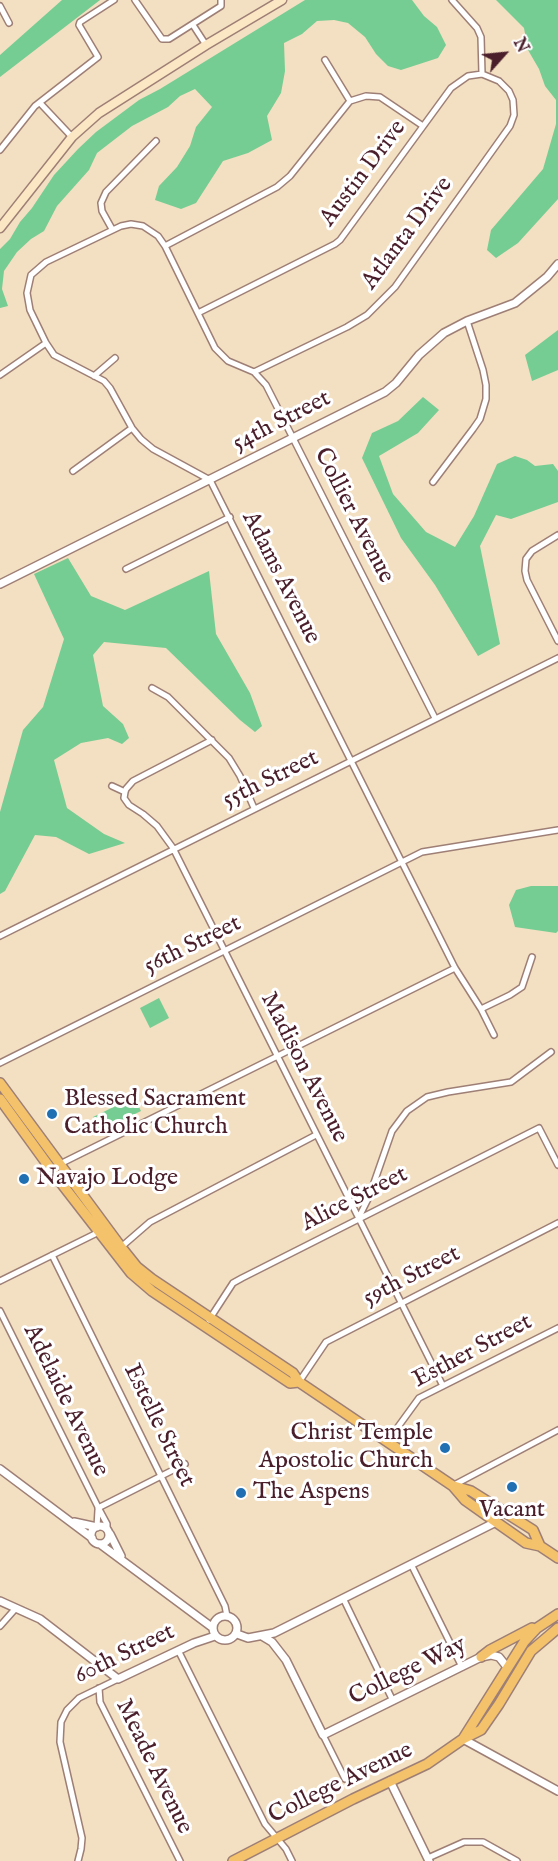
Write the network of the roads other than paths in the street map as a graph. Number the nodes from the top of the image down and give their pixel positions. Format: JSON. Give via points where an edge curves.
{"nodes":[{"id":1,"x":114,"y":0,"type":"edge"},
{"id":2,"x":135,"y":0,"type":"edge"},
{"id":3,"x":221,"y":0,"type":"edge"},
{"id":4,"x":282,"y":0,"type":"edge"},
{"id":5,"x":452,"y":0,"type":"edge"},
{"id":6,"x":0,"y":6,"type":"edge"},
{"id":7,"x":9,"y":23,"type":"dead end"},
{"id":8,"x":193,"y":25,"type":"junction"},
{"id":9,"x":206,"y":45,"type":"junction"},
{"id":10,"x":325,"y":60,"type":"dead end"},
{"id":11,"x":482,"y":74,"type":"junction"},
{"id":12,"x":350,"y":101,"type":"junction"},
{"id":13,"x":40,"y":103,"type":"junction"},
{"id":14,"x":423,"y":126,"type":"junction"},
{"id":15,"x":72,"y":137,"type":"junction"},
{"id":16,"x":156,"y":141,"type":"dead end"},
{"id":17,"x":0,"y":150,"type":"edge"},
{"id":18,"x":0,"y":228,"type":"edge"},
{"id":19,"x":112,"y":229,"type":"junction"},
{"id":20,"x":165,"y":246,"type":"junction"},
{"id":21,"x":558,"y":264,"type":"edge"},
{"id":22,"x":198,"y":313,"type":"junction"},
{"id":23,"x":467,"y":321,"type":"junction"},
{"id":24,"x":46,"y":343,"type":"junction"},
{"id":25,"x":116,"y":358,"type":"dead end"},
{"id":26,"x":254,"y":372,"type":"junction"},
{"id":27,"x":0,"y":375,"type":"edge"},
{"id":28,"x":94,"y":376,"type":"junction"},
{"id":29,"x":132,"y":428,"type":"junction"},
{"id":30,"x":293,"y":438,"type":"junction"},
{"id":31,"x":73,"y":471,"type":"dead end"},
{"id":32,"x":210,"y":480,"type":"junction"},
{"id":33,"x":433,"y":482,"type":"dead end"},
{"id":34,"x":230,"y":517,"type":"junction"},
{"id":35,"x":558,"y":535,"type":"edge"},
{"id":36,"x":126,"y":569,"type":"dead end"},
{"id":37,"x":0,"y":584,"type":"edge"},
{"id":38,"x":558,"y":641,"type":"edge"},
{"id":39,"x":558,"y":658,"type":"edge"},
{"id":40,"x":152,"y":688,"type":"dead end"},
{"id":41,"x":435,"y":718,"type":"junction"},
{"id":42,"x":212,"y":740,"type":"junction"},
{"id":43,"x":351,"y":760,"type":"junction"},
{"id":44,"x":112,"y":786,"type":"dead end"},
{"id":45,"x":125,"y":792,"type":"junction"},
{"id":46,"x":254,"y":808,"type":"junction"},
{"id":47,"x":558,"y":830,"type":"edge"},
{"id":48,"x":173,"y":848,"type":"junction"},
{"id":49,"x":402,"y":861,"type":"junction"},
{"id":50,"x":0,"y":936,"type":"edge"},
{"id":51,"x":224,"y":951,"type":"junction"},
{"id":52,"x":532,"y":957,"type":"dead end"},
{"id":53,"x":455,"y":968,"type":"junction"},
{"id":54,"x":481,"y":1009,"type":"junction"},
{"id":55,"x":494,"y":1035,"type":"dead end"},
{"id":56,"x":551,"y":1052,"type":"dead end"},
{"id":57,"x":276,"y":1057,"type":"junction"},
{"id":58,"x":0,"y":1063,"type":"edge"},
{"id":59,"x":0,"y":1083,"type":"edge"},
{"id":60,"x":0,"y":1099,"type":"edge"},
{"id":61,"x":316,"y":1136,"type":"junction"},
{"id":62,"x":558,"y":1166,"type":"edge"},
{"id":63,"x":55,"y":1167,"type":"junction"},
{"id":64,"x":359,"y":1218,"type":"junction"},
{"id":65,"x":558,"y":1223,"type":"edge"},
{"id":66,"x":102,"y":1230,"type":"junction"},
{"id":67,"x":118,"y":1250,"type":"junction"},
{"id":68,"x":52,"y":1255,"type":"junction"},
{"id":69,"x":0,"y":1281,"type":"edge"},
{"id":70,"x":401,"y":1303,"type":"junction"},
{"id":71,"x":0,"y":1311,"type":"edge"},
{"id":72,"x":208,"y":1323,"type":"junction"},
{"id":73,"x":558,"y":1328,"type":"edge"},
{"id":74,"x":299,"y":1382,"type":"junction"},
{"id":75,"x":443,"y":1386,"type":"junction"},
{"id":76,"x":558,"y":1430,"type":"edge"},
{"id":77,"x":387,"y":1442,"type":"junction"},
{"id":78,"x":185,"y":1464,"type":"dead end"},
{"id":79,"x":0,"y":1469,"type":"edge"},
{"id":80,"x":161,"y":1476,"type":"junction"},
{"id":81,"x":453,"y":1486,"type":"junction"},
{"id":82,"x":98,"y":1508,"type":"junction"},
{"id":83,"x":72,"y":1522,"type":"junction"},
{"id":84,"x":496,"y":1522,"type":"junction"},
{"id":85,"x":97,"y":1527,"type":"junction"},
{"id":86,"x":108,"y":1531,"type":"junction"},
{"id":87,"x":92,"y":1538,"type":"junction"},
{"id":88,"x":100,"y":1544,"type":"junction"},
{"id":89,"x":540,"y":1546,"type":"junction"},
{"id":90,"x":558,"y":1558,"type":"edge"},
{"id":91,"x":124,"y":1561,"type":"junction"},
{"id":92,"x":411,"y":1564,"type":"junction"},
{"id":93,"x":343,"y":1598,"type":"junction"},
{"id":94,"x":0,"y":1601,"type":"edge"},
{"id":95,"x":16,"y":1608,"type":"junction"},
{"id":96,"x":227,"y":1616,"type":"junction"},
{"id":97,"x":555,"y":1616,"type":"edge"},
{"id":98,"x":0,"y":1626,"type":"edge"},
{"id":99,"x":558,"y":1628,"type":"edge"},
{"id":100,"x":214,"y":1632,"type":"junction"},
{"id":101,"x":237,"y":1634,"type":"junction"},
{"id":102,"x":262,"y":1636,"type":"junction"},
{"id":103,"x":178,"y":1650,"type":"junction"},
{"id":104,"x":481,"y":1657,"type":"junction"},
{"id":105,"x":462,"y":1667,"type":"junction"},
{"id":106,"x":507,"y":1667,"type":"junction"},
{"id":107,"x":118,"y":1679,"type":"junction"},
{"id":108,"x":99,"y":1688,"type":"junction"},
{"id":109,"x":393,"y":1701,"type":"junction"},
{"id":110,"x":323,"y":1735,"type":"junction"},
{"id":111,"x":463,"y":1739,"type":"junction"},
{"id":112,"x":345,"y":1779,"type":"dead end"},
{"id":113,"x":390,"y":1781,"type":"junction"},
{"id":114,"x":558,"y":1791,"type":"edge"},
{"id":115,"x":277,"y":1837,"type":"junction"},
{"id":116,"x":429,"y":1860,"type":"edge"},
{"id":117,"x":78,"y":1861,"type":"edge"},
{"id":118,"x":180,"y":1861,"type":"edge"},
{"id":119,"x":233,"y":1861,"type":"edge"},
{"id":120,"x":292,"y":1861,"type":"edge"},
{"id":121,"x":517,"y":1861,"type":"edge"}],
"edges":[{"from":1,"to":13,"type":"street","via":[[79,25],[98,57]]},
{"from":2,"to":8,"type":"street","via":[[162,39]]},
{"from":3,"to":8,"type":"street","via":[[221,6]]},
{"from":4,"to":9,"type":"main road"},
{"from":5,"to":11,"type":"street","via":[[482,37]]},
{"from":6,"to":7,"type":"street"},
{"from":8,"to":9,"type":"street"},
{"from":9,"to":15,"type":"main road","via":[[99,113]]},
{"from":10,"to":12,"type":"street"},
{"from":11,"to":14,"type":"street","name":"Austin Drive","via":[[468,76],[451,88]]},
{"from":11,"to":26,"type":"street","name":"Atlanta Drive","via":[[499,81],[509,91],[514,115],[510,126],[395,287],[367,315]]},
{"from":12,"to":14,"type":"street","via":[[380,97]]},
{"from":12,"to":20,"type":"street","via":[[277,187]]},
{"from":13,"to":15,"type":"street"},
{"from":13,"to":17,"type":"street"},
{"from":14,"to":22,"type":"street","name":"Austin Drive","via":[[340,240]]},
{"from":15,"to":18,"type":"main road"},
{"from":16,"to":19,"type":"street","via":[[106,192],[102,211]]},
{"from":19,"to":20,"type":"street","name":"Collier Avenue","via":[[142,226]]},
{"from":19,"to":24,"type":"street","via":[[46,262],[32,275],[27,293],[30,310]]},
{"from":20,"to":22,"type":"street","name":"Collier Avenue"},
{"from":21,"to":23,"type":"street","name":"54th Street","via":[[516,303]]},
{"from":22,"to":26,"type":"street","name":"Collier Avenue","via":[[215,348],[228,361]]},
{"from":23,"to":30,"type":"street","name":"54th Street","via":[[444,333],[385,392]]},
{"from":23,"to":33,"type":"street","via":[[483,370],[486,399],[480,419]]},
{"from":24,"to":27,"type":"street"},
{"from":24,"to":28,"type":"street","via":[[54,355]]},
{"from":25,"to":28,"type":"street"},
{"from":26,"to":30,"type":"street","name":"Collier Avenue","via":[[266,385]]},
{"from":28,"to":29,"type":"street","via":[[110,388]]},
{"from":29,"to":31,"type":"street"},
{"from":29,"to":32,"type":"street","via":[[153,449]]},
{"from":30,"to":32,"type":"street","name":"54th Street"},
{"from":30,"to":41,"type":"street","name":"Collier Avenue"},
{"from":32,"to":34,"type":"street","name":"Adams Avenue"},
{"from":32,"to":37,"type":"street","name":"54th Street"},
{"from":34,"to":36,"type":"street"},
{"from":34,"to":43,"type":"street","name":"Adams Avenue"},
{"from":35,"to":38,"type":"street","via":[[532,551],[526,559],[525,571]]},
{"from":39,"to":41,"type":"street","name":"55th Street"},
{"from":40,"to":42,"type":"street","via":[[168,697]]},
{"from":41,"to":43,"type":"street","name":"55th Street"},
{"from":42,"to":45,"type":"street","via":[[133,780]]},
{"from":42,"to":46,"type":"street","via":[[229,758]]},
{"from":43,"to":46,"type":"street","name":"55th Street"},
{"from":43,"to":49,"type":"street","name":"Adams Avenue"},
{"from":44,"to":45,"type":"street","name":"Madison Avenue"},
{"from":45,"to":48,"type":"street","name":"Madison Avenue","via":[[129,805],[157,826]]},
{"from":46,"to":48,"type":"street","name":"55th Street"},
{"from":47,"to":49,"type":"street","name":"56th Street","via":[[422,852]]},
{"from":48,"to":50,"type":"street","name":"55th Street"},
{"from":48,"to":51,"type":"street","name":"Madison Avenue"},
{"from":49,"to":51,"type":"street","name":"56th Street"},
{"from":49,"to":53,"type":"street","name":"Adams Avenue"},
{"from":51,"to":57,"type":"street","name":"Madison Avenue"},
{"from":51,"to":58,"type":"street","name":"56th Street"},
{"from":52,"to":54,"type":"street","via":[[522,987]]},
{"from":53,"to":54,"type":"street","name":"Adams Avenue"},
{"from":53,"to":57,"type":"street"},
{"from":54,"to":55,"type":"street","name":"Adams Avenue"},
{"from":56,"to":64,"type":"street","via":[[511,1082],[428,1097],[407,1111],[392,1131]]},
{"from":57,"to":61,"type":"street","name":"Madison Avenue"},
{"from":57,"to":63,"type":"street"},
{"from":59,"to":63,"type":"main road"},
{"from":60,"to":63,"type":"main road"},
{"from":61,"to":64,"type":"street","name":"Madison Avenue"},
{"from":61,"to":67,"type":"street","via":[[150,1222]]},
{"from":62,"to":64,"type":"street","name":"Alice Street","via":[[539,1128]]},
{"from":63,"to":66,"type":"main road"},
{"from":64,"to":70,"type":"street","name":"Madison Avenue"},
{"from":64,"to":72,"type":"street","name":"Alice Street","via":[[233,1283]]},
{"from":65,"to":70,"type":"street","name":"59th Street"},
{"from":66,"to":67,"type":"main road"},
{"from":66,"to":68,"type":"street"},
{"from":67,"to":72,"type":"main road"},
{"from":68,"to":69,"type":"street"},
{"from":68,"to":80,"type":"street","name":"Estelle Street"},
{"from":70,"to":74,"type":"street","name":"59th Street","via":[[326,1342]]},
{"from":70,"to":75,"type":"street","name":"Madison Avenue"},
{"from":71,"to":82,"type":"street","name":"Adelaide Avenue"},
{"from":72,"to":74,"type":"main road","via":[[293,1373]]},
{"from":73,"to":75,"type":"street","name":"Esther Street"},
{"from":74,"to":77,"type":"main road"},
{"from":75,"to":77,"type":"street","name":"Esther Street","via":[[419,1398]]},
{"from":76,"to":81,"type":"street"},
{"from":77,"to":81,"type":"main road"},
{"from":78,"to":80,"type":"street"},
{"from":79,"to":83,"type":"street"},
{"from":80,"to":82,"type":"street"},
{"from":80,"to":96,"type":"street","name":"Estelle Street"},
{"from":81,"to":84,"type":"main road","via":[[465,1500]]},
{"from":81,"to":89,"type":"main road","via":[[471,1491],[533,1530]]},
{"from":82,"to":85,"type":"street","name":"Adelaide Avenue"},
{"from":82,"to":86,"type":"street","name":"Adelaide Avenue"},
{"from":83,"to":85,"type":"street"},
{"from":83,"to":87,"type":"street"},
{"from":84,"to":89,"type":"main road","via":[[526,1543]]},
{"from":84,"to":92,"type":"street","name":"60th Street"},
{"from":85,"to":86,"type":"street"},
{"from":85,"to":87,"type":"street"},
{"from":86,"to":88,"type":"street","via":[[107,1540]]},
{"from":86,"to":91,"type":"street"},
{"from":87,"to":88,"type":"street"},
{"from":88,"to":91,"type":"street"},
{"from":89,"to":90,"type":"main road"},
{"from":91,"to":100,"type":"street"},
{"from":92,"to":93,"type":"street","name":"60th Street"},
{"from":92,"to":105,"type":"street"},
{"from":93,"to":102,"type":"street","name":"60th Street"},
{"from":93,"to":109,"type":"street"},
{"from":94,"to":95,"type":"street"},
{"from":95,"to":98,"type":"street"},
{"from":95,"to":107,"type":"street","via":[[40,1619]]},
{"from":96,"to":100,"type":"street","name":"60th Street","via":[[215,1622]]},
{"from":96,"to":101,"type":"street","via":[[237,1623]]},
{"from":97,"to":104,"type":"main road"},
{"from":97,"to":106,"type":"main road","name":"College Avenue","via":[[537,1628]]},
{"from":99,"to":111,"type":"main road","name":"College Avenue","via":[[531,1651],[481,1730]]},
{"from":100,"to":101,"type":"street","name":"60th Street","via":[[226,1641]]},
{"from":100,"to":103,"type":"street","name":"60th Street"},
{"from":101,"to":102,"type":"street","name":"60th Street","via":[[248,1638]]},
{"from":102,"to":110,"type":"street","via":[[286,1660]]},
{"from":103,"to":107,"type":"street","name":"60th Street"},
{"from":103,"to":115,"type":"street","via":[[265,1824]]},
{"from":104,"to":105,"type":"street","name":"College Way"},
{"from":104,"to":106,"type":"street","name":"College Way","via":[[499,1657]]},
{"from":105,"to":109,"type":"street","name":"College Way"},
{"from":106,"to":111,"type":"main road","name":"College Avenue"},
{"from":107,"to":108,"type":"street","name":"60th Street"},
{"from":108,"to":117,"type":"street","name":"60th Street","via":[[71,1705],[60,1729],[82,1838]]},
{"from":108,"to":118,"type":"street","name":"Meade Avenue","via":[[100,1702]]},
{"from":109,"to":110,"type":"street","name":"College Way"},
{"from":110,"to":112,"type":"street"},
{"from":111,"to":113,"type":"main road","name":"College Avenue","via":[[427,1764]]},
{"from":111,"to":114,"type":"street"},
{"from":113,"to":115,"type":"main road","name":"College Avenue"},
{"from":113,"to":116,"type":"street"},
{"from":115,"to":119,"type":"main road","name":"College Avenue"},
{"from":115,"to":120,"type":"street"},
{"from":116,"to":121,"type":"street","via":[[464,1842],[483,1842]]}]}
